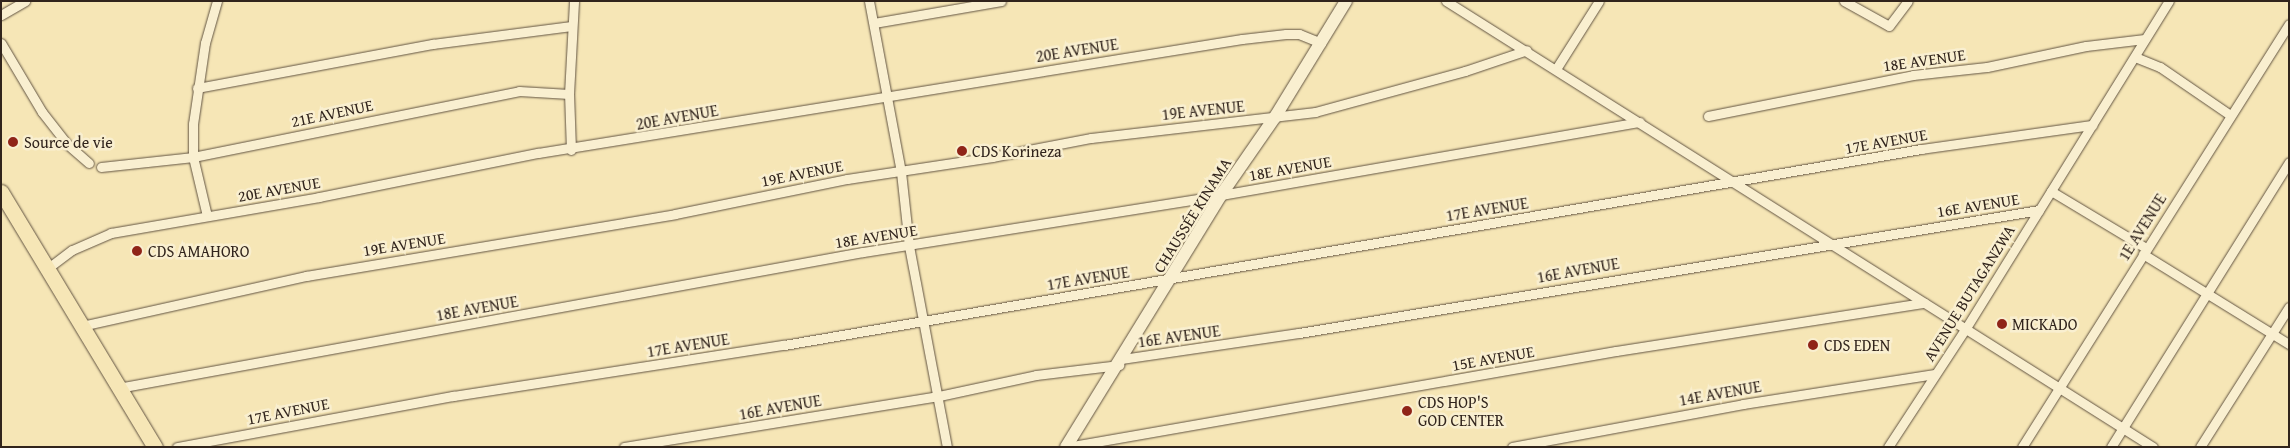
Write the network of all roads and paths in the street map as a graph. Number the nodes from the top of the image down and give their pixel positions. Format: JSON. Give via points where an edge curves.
{"nodes":[{"id":1,"x":25,"y":1,"type":"edge"},
{"id":2,"x":217,"y":1,"type":"edge"},
{"id":3,"x":574,"y":1,"type":"edge"},
{"id":4,"x":869,"y":1,"type":"edge"},
{"id":5,"x":1002,"y":1,"type":"edge"},
{"id":6,"x":1346,"y":1,"type":"edge"},
{"id":7,"x":1446,"y":1,"type":"edge"},
{"id":8,"x":1598,"y":1,"type":"edge"},
{"id":9,"x":1844,"y":1,"type":"edge"},
{"id":10,"x":1908,"y":1,"type":"edge"},
{"id":11,"x":2169,"y":1,"type":"edge"},
{"id":12,"x":1,"y":15,"type":"edge"},
{"id":13,"x":874,"y":23,"type":"junction"},
{"id":14,"x":2289,"y":24,"type":"edge"},
{"id":15,"x":571,"y":26,"type":"junction"},
{"id":16,"x":2145,"y":39,"type":"junction"},
{"id":17,"x":1321,"y":43,"type":"junction"},
{"id":18,"x":1,"y":44,"type":"edge"},
{"id":19,"x":1527,"y":50,"type":"junction"},
{"id":20,"x":2135,"y":57,"type":"junction"},
{"id":21,"x":1556,"y":69,"type":"junction"},
{"id":22,"x":196,"y":88,"type":"junction"},
{"id":23,"x":569,"y":94,"type":"junction"},
{"id":24,"x":886,"y":97,"type":"junction"},
{"id":25,"x":2230,"y":115,"type":"junction"},
{"id":26,"x":1708,"y":116,"type":"dead end"},
{"id":27,"x":1275,"y":117,"type":"junction"},
{"id":28,"x":1640,"y":122,"type":"junction"},
{"id":29,"x":2092,"y":125,"type":"junction"},
{"id":30,"x":571,"y":150,"type":"junction"},
{"id":31,"x":193,"y":157,"type":"junction"},
{"id":32,"x":2289,"y":162,"type":"edge"},
{"id":33,"x":89,"y":163,"type":"dead end"},
{"id":34,"x":101,"y":167,"type":"dead end"},
{"id":35,"x":901,"y":172,"type":"junction"},
{"id":36,"x":1737,"y":182,"type":"junction"},
{"id":37,"x":2051,"y":190,"type":"junction"},
{"id":38,"x":1,"y":192,"type":"edge"},
{"id":39,"x":1221,"y":196,"type":"junction"},
{"id":40,"x":2039,"y":210,"type":"junction"},
{"id":41,"x":207,"y":216,"type":"junction"},
{"id":42,"x":1833,"y":243,"type":"junction"},
{"id":43,"x":909,"y":246,"type":"junction"},
{"id":44,"x":2144,"y":251,"type":"junction"},
{"id":45,"x":48,"y":268,"type":"junction"},
{"id":46,"x":1171,"y":280,"type":"junction"},
{"id":47,"x":2209,"y":294,"type":"junction"},
{"id":48,"x":1924,"y":302,"type":"junction"},
{"id":49,"x":2289,"y":308,"type":"edge"},
{"id":50,"x":925,"y":320,"type":"junction"},
{"id":51,"x":82,"y":326,"type":"junction"},
{"id":52,"x":1966,"y":328,"type":"junction"},
{"id":53,"x":2273,"y":333,"type":"junction"},
{"id":54,"x":2289,"y":344,"type":"edge"},
{"id":55,"x":1120,"y":362,"type":"junction"},
{"id":56,"x":1935,"y":374,"type":"junction"},
{"id":57,"x":2061,"y":387,"type":"junction"},
{"id":58,"x":118,"y":388,"type":"junction"},
{"id":59,"x":939,"y":396,"type":"junction"},
{"id":60,"x":2123,"y":426,"type":"junction"},
{"id":61,"x":155,"y":447,"type":"edge"},
{"id":62,"x":177,"y":447,"type":"edge"},
{"id":63,"x":624,"y":447,"type":"edge"},
{"id":64,"x":947,"y":447,"type":"edge"},
{"id":65,"x":1067,"y":447,"type":"edge"},
{"id":66,"x":1512,"y":447,"type":"edge"},
{"id":67,"x":1888,"y":447,"type":"edge"},
{"id":68,"x":2022,"y":447,"type":"edge"},
{"id":69,"x":2111,"y":447,"type":"edge"},
{"id":70,"x":2153,"y":447,"type":"edge"},
{"id":71,"x":2200,"y":447,"type":"edge"}],
"edges":[{"from":1,"to":12,"type":"street"},
{"from":2,"to":22,"type":"street"},
{"from":3,"to":15,"type":"street"},
{"from":4,"to":13,"type":"street"},
{"from":5,"to":13,"type":"street"},
{"from":6,"to":17,"type":"street","name":"CHAUSSÉE KINAMA"},
{"from":7,"to":19,"type":"street"},
{"from":8,"to":21,"type":"street"},
{"from":9,"to":10,"type":"street","via":[[1889,26]]},
{"from":11,"to":16,"type":"street","name":"AVENUE BUTAGANZWA"},
{"from":13,"to":24,"type":"street"},
{"from":14,"to":25,"type":"street","name":"1E AVENUE"},
{"from":15,"to":22,"type":"street","via":[[433,44]]},
{"from":15,"to":23,"type":"street"},
{"from":16,"to":20,"type":"street","name":"AVENUE BUTAGANZWA"},
{"from":16,"to":26,"type":"street","name":"18E AVENUE","via":[[1913,76]]},
{"from":17,"to":24,"type":"street","name":"20E AVENUE","via":[[1298,34],[1251,38]]},
{"from":17,"to":27,"type":"street","name":"CHAUSSÉE KINAMA"},
{"from":18,"to":33,"type":"street","via":[[42,112],[68,144]]},
{"from":19,"to":21,"type":"street"},
{"from":19,"to":27,"type":"street","name":"19E AVENUE","via":[[1465,71],[1315,112]]},
{"from":20,"to":25,"type":"street","via":[[2160,67]]},
{"from":20,"to":29,"type":"street","name":"AVENUE BUTAGANZWA"},
{"from":21,"to":28,"type":"street"},
{"from":22,"to":31,"type":"street"},
{"from":23,"to":30,"type":"street"},
{"from":23,"to":31,"type":"street","name":"21E AVENUE","via":[[538,90],[472,99]]},
{"from":24,"to":30,"type":"street","name":"20E AVENUE"},
{"from":24,"to":35,"type":"street"},
{"from":25,"to":44,"type":"street","name":"1E AVENUE"},
{"from":27,"to":35,"type":"street","name":"19E AVENUE","via":[[1091,138]]},
{"from":27,"to":39,"type":"street","name":"CHAUSSÉE KINAMA"},
{"from":28,"to":36,"type":"street"},
{"from":28,"to":39,"type":"street","name":"18E AVENUE"},
{"from":29,"to":36,"type":"street","name":"17E AVENUE","via":[[1921,149]]},
{"from":29,"to":37,"type":"street","name":"AVENUE BUTAGANZWA"},
{"from":30,"to":41,"type":"street","name":"20E AVENUE","via":[[538,153]]},
{"from":31,"to":34,"type":"street","name":"21E AVENUE"},
{"from":31,"to":41,"type":"street"},
{"from":32,"to":47,"type":"street"},
{"from":35,"to":43,"type":"street"},
{"from":35,"to":51,"type":"street","name":"19E AVENUE","via":[[306,276]]},
{"from":36,"to":42,"type":"street"},
{"from":36,"to":46,"type":"street","name":"17E AVENUE"},
{"from":37,"to":40,"type":"street","name":"AVENUE BUTAGANZWA"},
{"from":37,"to":44,"type":"street"},
{"from":38,"to":45,"type":"main road"},
{"from":39,"to":43,"type":"street","name":"18E AVENUE"},
{"from":39,"to":46,"type":"street","name":"CHAUSSÉE KINAMA"},
{"from":40,"to":42,"type":"street","name":"16E AVENUE"},
{"from":40,"to":52,"type":"street","name":"AVENUE BUTAGANZWA"},
{"from":41,"to":45,"type":"street","name":"20E AVENUE","via":[[111,232],[72,250]]},
{"from":42,"to":48,"type":"street"},
{"from":42,"to":55,"type":"street","name":"16E AVENUE"},
{"from":43,"to":50,"type":"street"},
{"from":43,"to":58,"type":"street","name":"18E AVENUE"},
{"from":44,"to":47,"type":"street"},
{"from":44,"to":57,"type":"street","name":"1E AVENUE"},
{"from":45,"to":51,"type":"main road"},
{"from":46,"to":50,"type":"street","name":"17E AVENUE"},
{"from":46,"to":55,"type":"street","name":"CHAUSSÉE KINAMA"},
{"from":47,"to":53,"type":"street"},
{"from":47,"to":60,"type":"street"},
{"from":48,"to":52,"type":"street"},
{"from":48,"to":65,"type":"street","name":"15E AVENUE","via":[[1616,351]]},
{"from":49,"to":53,"type":"street"},
{"from":50,"to":59,"type":"street"},
{"from":50,"to":62,"type":"street","name":"17E AVENUE","via":[[453,396]]},
{"from":51,"to":58,"type":"main road"},
{"from":52,"to":56,"type":"street","name":"AVENUE BUTAGANZWA"},
{"from":52,"to":57,"type":"street"},
{"from":53,"to":54,"type":"street"},
{"from":53,"to":71,"type":"street"},
{"from":55,"to":59,"type":"street","name":"16E AVENUE","via":[[1036,375]]},
{"from":55,"to":65,"type":"street","name":"CHAUSSÉE KINAMA"},
{"from":56,"to":66,"type":"street","name":"14E AVENUE","via":[[1743,404]]},
{"from":56,"to":67,"type":"street","name":"AVENUE BUTAGANZWA"},
{"from":57,"to":60,"type":"street"},
{"from":57,"to":68,"type":"street","name":"1E AVENUE"},
{"from":58,"to":61,"type":"main road"},
{"from":59,"to":63,"type":"street","name":"16E AVENUE"},
{"from":59,"to":64,"type":"street"},
{"from":60,"to":69,"type":"street"},
{"from":60,"to":70,"type":"street"}]}
